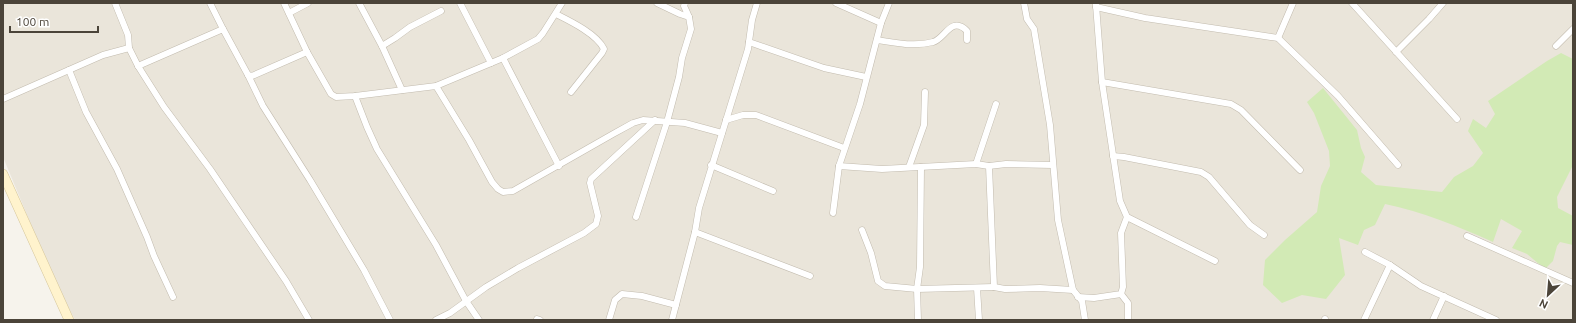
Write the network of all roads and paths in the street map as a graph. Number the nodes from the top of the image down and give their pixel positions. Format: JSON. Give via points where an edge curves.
{"nodes":[{"id":1,"x":115,"y":3,"type":"edge"},
{"id":2,"x":210,"y":3,"type":"edge"},
{"id":3,"x":284,"y":3,"type":"edge"},
{"id":4,"x":308,"y":3,"type":"edge"},
{"id":5,"x":359,"y":3,"type":"edge"},
{"id":6,"x":460,"y":3,"type":"edge"},
{"id":7,"x":562,"y":3,"type":"edge"},
{"id":8,"x":657,"y":3,"type":"edge"},
{"id":9,"x":685,"y":3,"type":"edge"},
{"id":10,"x":757,"y":3,"type":"edge"},
{"id":11,"x":836,"y":3,"type":"edge"},
{"id":12,"x":889,"y":3,"type":"edge"},
{"id":13,"x":1024,"y":3,"type":"edge"},
{"id":14,"x":1293,"y":3,"type":"edge"},
{"id":15,"x":1352,"y":3,"type":"edge"},
{"id":16,"x":1443,"y":3,"type":"edge"},
{"id":17,"x":1096,"y":5,"type":"edge"},
{"id":18,"x":441,"y":11,"type":"dead end"},
{"id":19,"x":289,"y":13,"type":"junction"},
{"id":20,"x":556,"y":14,"type":"junction"},
{"id":21,"x":690,"y":17,"type":"junction"},
{"id":22,"x":881,"y":23,"type":"junction"},
{"id":23,"x":223,"y":29,"type":"junction"},
{"id":24,"x":1573,"y":29,"type":"edge"},
{"id":25,"x":1278,"y":38,"type":"junction"},
{"id":26,"x":877,"y":40,"type":"junction"},
{"id":27,"x":967,"y":40,"type":"dead end"},
{"id":28,"x":749,"y":42,"type":"junction"},
{"id":29,"x":382,"y":46,"type":"junction"},
{"id":30,"x":1556,"y":46,"type":"dead end"},
{"id":31,"x":129,"y":48,"type":"junction"},
{"id":32,"x":306,"y":52,"type":"junction"},
{"id":33,"x":1396,"y":52,"type":"junction"},
{"id":34,"x":503,"y":58,"type":"junction"},
{"id":35,"x":491,"y":63,"type":"junction"},
{"id":36,"x":138,"y":66,"type":"junction"},
{"id":37,"x":69,"y":70,"type":"junction"},
{"id":38,"x":248,"y":75,"type":"junction"},
{"id":39,"x":866,"y":77,"type":"junction"},
{"id":40,"x":1102,"y":82,"type":"junction"},
{"id":41,"x":436,"y":86,"type":"junction"},
{"id":42,"x":402,"y":90,"type":"junction"},
{"id":43,"x":571,"y":92,"type":"dead end"},
{"id":44,"x":924,"y":92,"type":"dead end"},
{"id":45,"x":355,"y":96,"type":"junction"},
{"id":46,"x":3,"y":99,"type":"edge"},
{"id":47,"x":996,"y":104,"type":"dead end"},
{"id":48,"x":1457,"y":119,"type":"dead end"},
{"id":49,"x":655,"y":120,"type":"junction"},
{"id":50,"x":726,"y":120,"type":"junction"},
{"id":51,"x":668,"y":122,"type":"junction"},
{"id":52,"x":722,"y":133,"type":"junction"},
{"id":53,"x":844,"y":148,"type":"junction"},
{"id":54,"x":1113,"y":156,"type":"junction"},
{"id":55,"x":976,"y":164,"type":"junction"},
{"id":56,"x":711,"y":165,"type":"junction"},
{"id":57,"x":1053,"y":165,"type":"junction"},
{"id":58,"x":1398,"y":165,"type":"dead end"},
{"id":59,"x":559,"y":166,"type":"junction"},
{"id":60,"x":839,"y":166,"type":"junction"},
{"id":61,"x":989,"y":166,"type":"junction"},
{"id":62,"x":909,"y":167,"type":"junction"},
{"id":63,"x":921,"y":167,"type":"junction"},
{"id":64,"x":1300,"y":170,"type":"dead end"},
{"id":65,"x":3,"y":174,"type":"edge"},
{"id":66,"x":773,"y":191,"type":"dead end"},
{"id":67,"x":832,"y":213,"type":"dead end"},
{"id":68,"x":636,"y":217,"type":"dead end"},
{"id":69,"x":1127,"y":218,"type":"junction"},
{"id":70,"x":862,"y":230,"type":"dead end"},
{"id":71,"x":695,"y":232,"type":"junction"},
{"id":72,"x":1264,"y":235,"type":"dead end"},
{"id":73,"x":1467,"y":236,"type":"dead end"},
{"id":74,"x":1365,"y":252,"type":"dead end"},
{"id":75,"x":1215,"y":261,"type":"dead end"},
{"id":76,"x":1390,"y":265,"type":"junction"},
{"id":77,"x":810,"y":276,"type":"dead end"},
{"id":78,"x":1573,"y":283,"type":"edge"},
{"id":79,"x":994,"y":287,"type":"junction"},
{"id":80,"x":976,"y":288,"type":"junction"},
{"id":81,"x":917,"y":289,"type":"junction"},
{"id":82,"x":1073,"y":290,"type":"junction"},
{"id":83,"x":1121,"y":294,"type":"junction"},
{"id":84,"x":1078,"y":296,"type":"junction"},
{"id":85,"x":1444,"y":296,"type":"junction"},
{"id":86,"x":173,"y":297,"type":"dead end"},
{"id":87,"x":466,"y":301,"type":"junction"},
{"id":88,"x":676,"y":305,"type":"junction"},
{"id":89,"x":69,"y":320,"type":"edge"},
{"id":90,"x":309,"y":320,"type":"edge"},
{"id":91,"x":390,"y":320,"type":"edge"},
{"id":92,"x":436,"y":320,"type":"edge"},
{"id":93,"x":480,"y":320,"type":"edge"},
{"id":94,"x":609,"y":320,"type":"edge"},
{"id":95,"x":672,"y":320,"type":"edge"},
{"id":96,"x":918,"y":320,"type":"edge"},
{"id":97,"x":979,"y":320,"type":"edge"},
{"id":98,"x":1085,"y":320,"type":"edge"},
{"id":99,"x":1128,"y":320,"type":"edge"},
{"id":100,"x":1364,"y":320,"type":"edge"},
{"id":101,"x":1433,"y":320,"type":"edge"},
{"id":102,"x":1496,"y":320,"type":"edge"}],
"edges":[{"from":1,"to":31,"type":"street","via":[[128,35]]},
{"from":2,"to":23,"type":"street"},
{"from":3,"to":19,"type":"street"},
{"from":4,"to":19,"type":"street"},
{"from":5,"to":29,"type":"street"},
{"from":6,"to":35,"type":"street"},
{"from":7,"to":20,"type":"street"},
{"from":8,"to":21,"type":"street"},
{"from":9,"to":21,"type":"street"},
{"from":10,"to":28,"type":"street"},
{"from":11,"to":22,"type":"street"},
{"from":12,"to":22,"type":"street"},
{"from":13,"to":57,"type":"street","via":[[1027,19],[1034,29],[1050,124]]},
{"from":14,"to":25,"type":"street"},
{"from":15,"to":33,"type":"street"},
{"from":16,"to":33,"type":"street"},
{"from":17,"to":25,"type":"street","via":[[1144,18]]},
{"from":17,"to":40,"type":"street"},
{"from":18,"to":29,"type":"street","via":[[410,27]]},
{"from":19,"to":32,"type":"street"},
{"from":20,"to":34,"type":"street","via":[[538,39]]},
{"from":20,"to":43,"type":"street","via":[[585,31],[604,49]]},
{"from":21,"to":51,"type":"street","via":[[691,29]]},
{"from":22,"to":26,"type":"street"},
{"from":23,"to":36,"type":"street"},
{"from":23,"to":38,"type":"street"},
{"from":24,"to":30,"type":"street"},
{"from":25,"to":58,"type":"street","via":[[1338,96]]},
{"from":26,"to":27,"type":"street","via":[[913,45],[935,42],[954,26],[967,31]]},
{"from":26,"to":39,"type":"street"},
{"from":28,"to":39,"type":"street","via":[[824,68]]},
{"from":28,"to":50,"type":"street"},
{"from":29,"to":42,"type":"street"},
{"from":31,"to":36,"type":"street"},
{"from":31,"to":37,"type":"street","via":[[103,55]]},
{"from":32,"to":38,"type":"street","via":[[252,76]]},
{"from":32,"to":45,"type":"street","via":[[332,94]]},
{"from":33,"to":48,"type":"street"},
{"from":34,"to":35,"type":"street"},
{"from":34,"to":59,"type":"street"},
{"from":35,"to":41,"type":"street"},
{"from":36,"to":90,"type":"street","via":[[286,281]]},
{"from":37,"to":46,"type":"street"},
{"from":37,"to":86,"type":"street","via":[[86,112],[117,169]]},
{"from":38,"to":91,"type":"street","via":[[263,106],[364,270]]},
{"from":39,"to":53,"type":"street","via":[[860,104]]},
{"from":40,"to":54,"type":"street"},
{"from":40,"to":64,"type":"street","via":[[1231,104],[1241,110]]},
{"from":41,"to":42,"type":"street"},
{"from":41,"to":59,"type":"street","via":[[498,189],[513,192]]},
{"from":42,"to":45,"type":"street"},
{"from":44,"to":62,"type":"street","via":[[924,125]]},
{"from":45,"to":87,"type":"street","via":[[377,149],[436,245]]},
{"from":47,"to":55,"type":"street"},
{"from":49,"to":51,"type":"street"},
{"from":49,"to":59,"type":"street","via":[[633,123]]},
{"from":49,"to":87,"type":"street","via":[[591,179],[598,216],[596,224]]},
{"from":50,"to":52,"type":"street"},
{"from":50,"to":53,"type":"street","via":[[743,115],[756,115]]},
{"from":51,"to":52,"type":"street","via":[[685,123]]},
{"from":51,"to":68,"type":"street"},
{"from":52,"to":56,"type":"street"},
{"from":53,"to":60,"type":"street"},
{"from":54,"to":69,"type":"street","via":[[1120,201]]},
{"from":54,"to":72,"type":"street","via":[[1202,172],[1250,225]]},
{"from":55,"to":61,"type":"street"},
{"from":55,"to":63,"type":"street"},
{"from":56,"to":66,"type":"street"},
{"from":56,"to":71,"type":"street"},
{"from":57,"to":61,"type":"street"},
{"from":57,"to":82,"type":"street","via":[[1058,220]]},
{"from":60,"to":62,"type":"street"},
{"from":60,"to":67,"type":"street"},
{"from":61,"to":79,"type":"street"},
{"from":62,"to":63,"type":"street"},
{"from":63,"to":81,"type":"street","via":[[920,267]]},
{"from":65,"to":89,"type":"main road"},
{"from":69,"to":75,"type":"street"},
{"from":69,"to":83,"type":"street","via":[[1120,233],[1123,287]]},
{"from":70,"to":81,"type":"street","via":[[878,281],[884,286]]},
{"from":71,"to":77,"type":"street"},
{"from":71,"to":88,"type":"street"},
{"from":73,"to":78,"type":"street"},
{"from":74,"to":76,"type":"street"},
{"from":76,"to":85,"type":"street","via":[[1421,286]]},
{"from":76,"to":100,"type":"street"},
{"from":79,"to":80,"type":"street"},
{"from":79,"to":82,"type":"street"},
{"from":80,"to":81,"type":"street"},
{"from":80,"to":97,"type":"street"},
{"from":81,"to":96,"type":"street"},
{"from":82,"to":84,"type":"street"},
{"from":83,"to":84,"type":"street","via":[[1094,298]]},
{"from":83,"to":99,"type":"street","via":[[1128,303]]},
{"from":84,"to":98,"type":"street","via":[[1082,301]]},
{"from":85,"to":101,"type":"street"},
{"from":85,"to":102,"type":"street"},
{"from":87,"to":92,"type":"street"},
{"from":87,"to":93,"type":"street"},
{"from":88,"to":94,"type":"street","via":[[635,294],[622,294],[615,300]]},
{"from":88,"to":95,"type":"street"}]}
